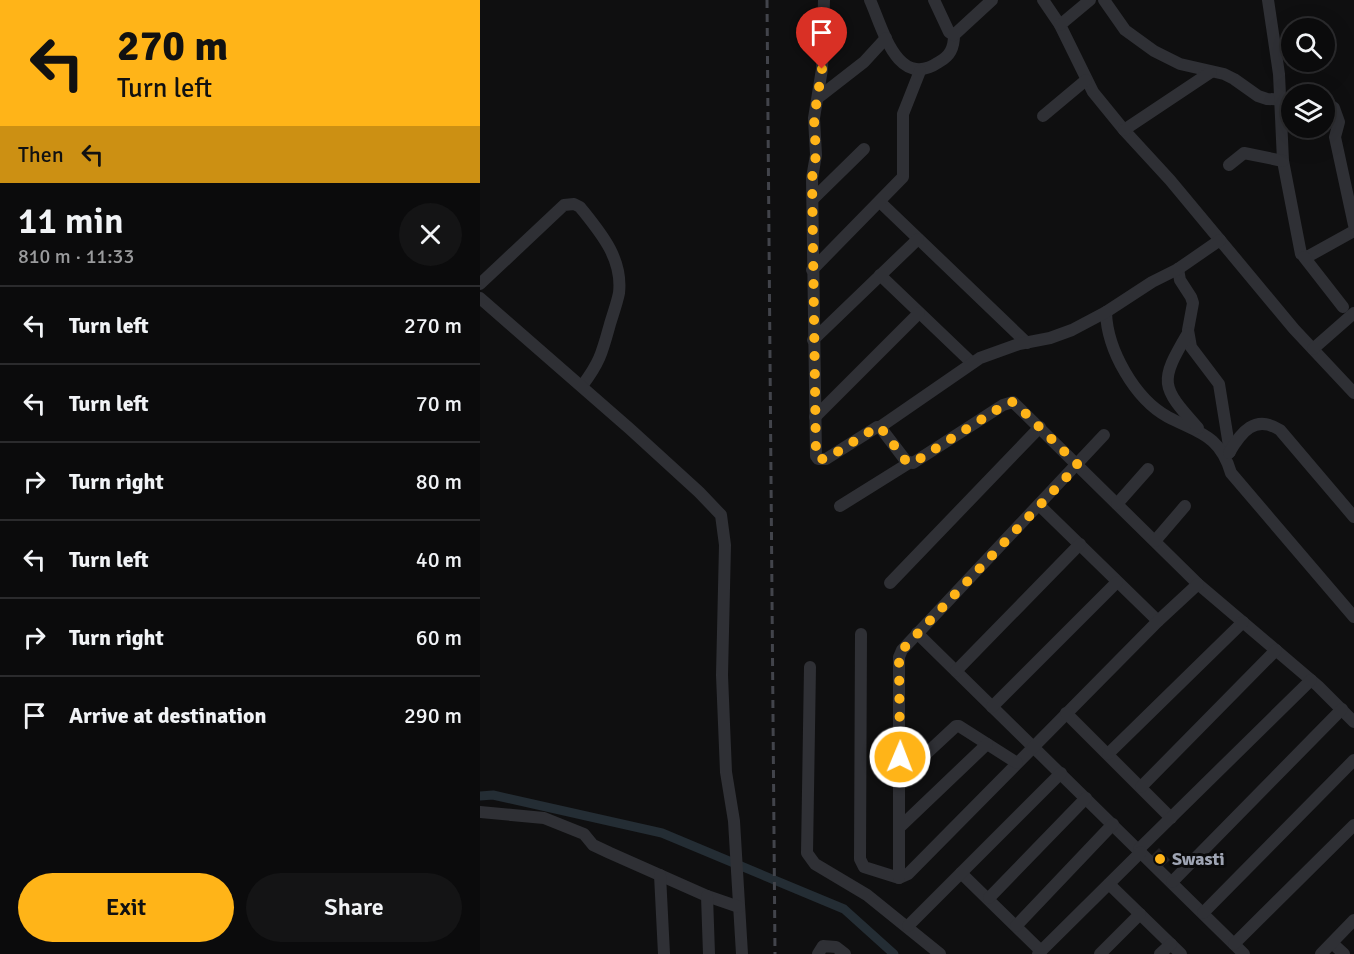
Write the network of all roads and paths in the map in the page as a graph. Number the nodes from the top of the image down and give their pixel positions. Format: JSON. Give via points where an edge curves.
{"nodes":[{"id":1,"x":824,"y":0,"type":"edge"},
{"id":2,"x":870,"y":0,"type":"edge"},
{"id":3,"x":934,"y":0,"type":"edge"},
{"id":4,"x":992,"y":0,"type":"edge"},
{"id":5,"x":1043,"y":0,"type":"edge"},
{"id":6,"x":1090,"y":0,"type":"edge"},
{"id":7,"x":1104,"y":0,"type":"edge"},
{"id":8,"x":1268,"y":0,"type":"edge"},
{"id":9,"x":1060,"y":25,"type":"junction"},
{"id":10,"x":954,"y":35,"type":"junction"},
{"id":11,"x":886,"y":38,"type":"junction"},
{"id":12,"x":920,"y":70,"type":"junction"},
{"id":13,"x":1211,"y":72,"type":"junction"},
{"id":14,"x":1086,"y":80,"type":"junction"},
{"id":15,"x":1282,"y":84,"type":"edge"},
{"id":16,"x":819,"y":98,"type":"junction"},
{"id":17,"x":1281,"y":100,"type":"edge"},
{"id":18,"x":1335,"y":111,"type":"edge"},
{"id":19,"x":1043,"y":116,"type":"dead end"},
{"id":20,"x":1124,"y":130,"type":"junction"},
{"id":21,"x":1335,"y":137,"type":"edge"},
{"id":22,"x":1335,"y":137,"type":"edge"},
{"id":23,"x":1284,"y":138,"type":"edge"},
{"id":24,"x":864,"y":149,"type":"dead end"},
{"id":25,"x":1283,"y":161,"type":"junction"},
{"id":26,"x":1229,"y":165,"type":"dead end"},
{"id":27,"x":813,"y":199,"type":"junction"},
{"id":28,"x":880,"y":202,"type":"junction"},
{"id":29,"x":1354,"y":225,"type":"edge"},
{"id":30,"x":1354,"y":231,"type":"edge"},
{"id":31,"x":918,"y":239,"type":"junction"},
{"id":32,"x":1220,"y":240,"type":"junction"},
{"id":33,"x":1304,"y":257,"type":"junction"},
{"id":34,"x":1178,"y":269,"type":"junction"},
{"id":35,"x":812,"y":270,"type":"junction"},
{"id":36,"x":880,"y":275,"type":"junction"},
{"id":37,"x":480,"y":284,"type":"edge"},
{"id":38,"x":480,"y":298,"type":"edge"},
{"id":39,"x":1348,"y":310,"type":"edge"},
{"id":40,"x":1106,"y":312,"type":"junction"},
{"id":41,"x":919,"y":313,"type":"junction"},
{"id":42,"x":1188,"y":333,"type":"junction"},
{"id":43,"x":813,"y":340,"type":"junction"},
{"id":44,"x":1027,"y":342,"type":"junction"},
{"id":45,"x":1313,"y":349,"type":"junction"},
{"id":46,"x":972,"y":363,"type":"junction"},
{"id":47,"x":582,"y":386,"type":"junction"},
{"id":48,"x":1354,"y":393,"type":"edge"},
{"id":49,"x":815,"y":417,"type":"junction"},
{"id":50,"x":880,"y":427,"type":"junction"},
{"id":51,"x":1040,"y":427,"type":"junction"},
{"id":52,"x":1202,"y":432,"type":"junction"},
{"id":53,"x":1104,"y":435,"type":"dead end"},
{"id":54,"x":1228,"y":454,"type":"junction"},
{"id":55,"x":909,"y":464,"type":"junction"},
{"id":56,"x":1078,"y":465,"type":"junction"},
{"id":57,"x":1148,"y":469,"type":"dead end"},
{"id":58,"x":1117,"y":504,"type":"junction"},
{"id":59,"x":1040,"y":505,"type":"junction"},
{"id":60,"x":840,"y":506,"type":"dead end"},
{"id":61,"x":1185,"y":506,"type":"dead end"},
{"id":62,"x":1354,"y":517,"type":"edge"},
{"id":63,"x":1155,"y":541,"type":"junction"},
{"id":64,"x":1080,"y":544,"type":"junction"},
{"id":65,"x":1118,"y":582,"type":"junction"},
{"id":66,"x":891,"y":583,"type":"dead end"},
{"id":67,"x":1198,"y":584,"type":"junction"},
{"id":68,"x":1352,"y":610,"type":"edge"},
{"id":69,"x":1158,"y":621,"type":"junction"},
{"id":70,"x":1243,"y":622,"type":"junction"},
{"id":71,"x":917,"y":633,"type":"junction"},
{"id":72,"x":861,"y":634,"type":"dead end"},
{"id":73,"x":1276,"y":650,"type":"junction"},
{"id":74,"x":810,"y":667,"type":"dead end"},
{"id":75,"x":956,"y":671,"type":"junction"},
{"id":76,"x":1311,"y":680,"type":"junction"},
{"id":77,"x":992,"y":707,"type":"junction"},
{"id":78,"x":1342,"y":709,"type":"junction"},
{"id":79,"x":1066,"y":713,"type":"junction"},
{"id":80,"x":1354,"y":722,"type":"edge"},
{"id":81,"x":987,"y":744,"type":"junction"},
{"id":82,"x":1033,"y":746,"type":"junction"},
{"id":83,"x":1108,"y":754,"type":"junction"},
{"id":84,"x":1354,"y":760,"type":"edge"},
{"id":85,"x":1017,"y":763,"type":"junction"},
{"id":86,"x":1060,"y":773,"type":"junction"},
{"id":87,"x":899,"y":779,"type":"junction"},
{"id":88,"x":1142,"y":787,"type":"junction"},
{"id":89,"x":1086,"y":798,"type":"junction"},
{"id":90,"x":480,"y":812,"type":"edge"},
{"id":91,"x":1171,"y":818,"type":"junction"},
{"id":92,"x":1113,"y":824,"type":"junction"},
{"id":93,"x":1354,"y":825,"type":"edge"},
{"id":94,"x":900,"y":827,"type":"junction"},
{"id":95,"x":1140,"y":851,"type":"junction"},
{"id":96,"x":962,"y":873,"type":"junction"},
{"id":97,"x":660,"y":874,"type":"junction"},
{"id":98,"x":899,"y":878,"type":"junction"},
{"id":99,"x":1172,"y":882,"type":"junction"},
{"id":100,"x":1109,"y":884,"type":"junction"},
{"id":101,"x":706,"y":896,"type":"junction"},
{"id":102,"x":989,"y":898,"type":"junction"},
{"id":103,"x":739,"y":907,"type":"junction"},
{"id":104,"x":1203,"y":913,"type":"junction"},
{"id":105,"x":1140,"y":914,"type":"junction"},
{"id":106,"x":1354,"y":920,"type":"edge"},
{"id":107,"x":908,"y":926,"type":"junction"},
{"id":108,"x":1016,"y":926,"type":"junction"},
{"id":109,"x":1332,"y":943,"type":"junction"},
{"id":110,"x":1171,"y":944,"type":"junction"},
{"id":111,"x":1234,"y":944,"type":"junction"},
{"id":112,"x":1040,"y":952,"type":"edge"},
{"id":113,"x":664,"y":954,"type":"edge"},
{"id":114,"x":709,"y":954,"type":"edge"},
{"id":115,"x":742,"y":954,"type":"edge"},
{"id":116,"x":818,"y":954,"type":"edge"},
{"id":117,"x":845,"y":954,"type":"edge"},
{"id":118,"x":940,"y":954,"type":"edge"},
{"id":119,"x":1100,"y":954,"type":"edge"},
{"id":120,"x":1160,"y":954,"type":"edge"},
{"id":121,"x":1181,"y":954,"type":"edge"},
{"id":122,"x":1244,"y":954,"type":"edge"},
{"id":123,"x":1321,"y":954,"type":"edge"},
{"id":124,"x":1344,"y":954,"type":"edge"}],
"edges":[{"from":1,"to":16,"type":"street"},
{"from":2,"to":11,"type":"street"},
{"from":3,"to":10,"type":"street"},
{"from":4,"to":10,"type":"street"},
{"from":5,"to":9,"type":"street"},
{"from":6,"to":9,"type":"street"},
{"from":7,"to":13,"type":"street","via":[[1135,39],[1180,64]]},
{"from":8,"to":15,"type":"street"},
{"from":9,"to":14,"type":"street"},
{"from":10,"to":12,"type":"street","via":[[954,45],[945,59],[932,68]]},
{"from":11,"to":12,"type":"street","via":[[897,58]]},
{"from":11,"to":16,"type":"street","via":[[864,62]]},
{"from":12,"to":28,"type":"street","via":[[903,114],[903,177]]},
{"from":13,"to":17,"type":"street","via":[[1234,79],[1258,96]]},
{"from":13,"to":20,"type":"street"},
{"from":14,"to":19,"type":"street"},
{"from":14,"to":20,"type":"street"},
{"from":16,"to":27,"type":"street","via":[[814,118]]},
{"from":18,"to":21,"type":"street","via":[[1339,122]]},
{"from":20,"to":32,"type":"street"},
{"from":22,"to":29,"type":"street"},
{"from":23,"to":25,"type":"street"},
{"from":24,"to":27,"type":"street"},
{"from":25,"to":26,"type":"street","via":[[1244,153]]},
{"from":25,"to":33,"type":"street"},
{"from":27,"to":35,"type":"street"},
{"from":28,"to":31,"type":"street"},
{"from":28,"to":35,"type":"street"},
{"from":30,"to":33,"type":"street"},
{"from":31,"to":36,"type":"street"},
{"from":31,"to":44,"type":"street"},
{"from":32,"to":34,"type":"street"},
{"from":32,"to":45,"type":"street"},
{"from":33,"to":39,"type":"street"},
{"from":34,"to":40,"type":"street"},
{"from":34,"to":42,"type":"street","via":[[1193,303]]},
{"from":35,"to":43,"type":"street"},
{"from":36,"to":41,"type":"street"},
{"from":36,"to":43,"type":"street"},
{"from":37,"to":47,"type":"street","via":[[564,205],[580,207],[609,244],[619,279],[603,352]]},
{"from":38,"to":47,"type":"street"},
{"from":39,"to":45,"type":"street"},
{"from":40,"to":44,"type":"street","via":[[1072,330]]},
{"from":40,"to":52,"type":"street","via":[[1114,347],[1138,392],[1167,416]]},
{"from":41,"to":46,"type":"street"},
{"from":41,"to":49,"type":"street"},
{"from":42,"to":52,"type":"street","via":[[1173,358],[1166,381],[1173,398]]},
{"from":42,"to":54,"type":"street","via":[[1192,351],[1219,384]]},
{"from":43,"to":49,"type":"street"},
{"from":44,"to":46,"type":"street"},
{"from":45,"to":48,"type":"street"},
{"from":46,"to":50,"type":"street"},
{"from":47,"to":103,"type":"street","via":[[722,515],[724,739]]},
{"from":49,"to":50,"type":"street","via":[[816,456],[822,460]]},
{"from":50,"to":55,"type":"street"},
{"from":51,"to":55,"type":"street","via":[[1009,402]]},
{"from":51,"to":56,"type":"street"},
{"from":51,"to":66,"type":"street"},
{"from":52,"to":54,"type":"street"},
{"from":53,"to":56,"type":"street"},
{"from":54,"to":62,"type":"street","via":[[1243,433],[1260,422],[1269,423],[1280,430]]},
{"from":54,"to":68,"type":"street","via":[[1231,473]]},
{"from":55,"to":60,"type":"street"},
{"from":56,"to":58,"type":"street"},
{"from":56,"to":59,"type":"street"},
{"from":57,"to":58,"type":"street"},
{"from":58,"to":63,"type":"street"},
{"from":59,"to":64,"type":"street"},
{"from":59,"to":71,"type":"street"},
{"from":61,"to":63,"type":"street"},
{"from":63,"to":67,"type":"street"},
{"from":64,"to":65,"type":"street"},
{"from":64,"to":75,"type":"street"},
{"from":65,"to":69,"type":"street"},
{"from":65,"to":77,"type":"street"},
{"from":67,"to":69,"type":"street"},
{"from":67,"to":70,"type":"street"},
{"from":69,"to":79,"type":"street"},
{"from":70,"to":73,"type":"street"},
{"from":70,"to":83,"type":"street"},
{"from":71,"to":75,"type":"street"},
{"from":71,"to":87,"type":"street","via":[[899,657]]},
{"from":72,"to":98,"type":"street","via":[[860,859],[864,867]]},
{"from":73,"to":76,"type":"street"},
{"from":73,"to":88,"type":"street"},
{"from":74,"to":107,"type":"street","via":[[807,853],[815,864],[867,895]]},
{"from":75,"to":77,"type":"street"},
{"from":76,"to":78,"type":"street"},
{"from":76,"to":91,"type":"street"},
{"from":77,"to":82,"type":"street"},
{"from":78,"to":80,"type":"street"},
{"from":78,"to":99,"type":"street"},
{"from":79,"to":82,"type":"street"},
{"from":79,"to":83,"type":"street"},
{"from":81,"to":85,"type":"street"},
{"from":81,"to":87,"type":"street","via":[[956,726]]},
{"from":81,"to":94,"type":"street"},
{"from":82,"to":85,"type":"street"},
{"from":82,"to":86,"type":"street"},
{"from":83,"to":88,"type":"street"},
{"from":84,"to":104,"type":"street"},
{"from":85,"to":98,"type":"street","via":[[908,874]]},
{"from":86,"to":89,"type":"street"},
{"from":86,"to":96,"type":"street"},
{"from":87,"to":94,"type":"street"},
{"from":88,"to":91,"type":"street"},
{"from":89,"to":92,"type":"street"},
{"from":89,"to":102,"type":"street"},
{"from":90,"to":97,"type":"street","via":[[544,818],[584,834],[593,845]]},
{"from":91,"to":95,"type":"street"},
{"from":92,"to":95,"type":"street"},
{"from":92,"to":108,"type":"street"},
{"from":93,"to":111,"type":"street"},
{"from":94,"to":98,"type":"street"},
{"from":95,"to":99,"type":"street"},
{"from":95,"to":100,"type":"street"},
{"from":96,"to":102,"type":"street"},
{"from":96,"to":107,"type":"street"},
{"from":97,"to":101,"type":"street"},
{"from":97,"to":113,"type":"street"},
{"from":99,"to":104,"type":"street"},
{"from":100,"to":105,"type":"street"},
{"from":100,"to":112,"type":"street"},
{"from":101,"to":103,"type":"street"},
{"from":101,"to":114,"type":"street"},
{"from":102,"to":108,"type":"street"},
{"from":103,"to":115,"type":"street"},
{"from":104,"to":111,"type":"street"},
{"from":105,"to":110,"type":"street"},
{"from":105,"to":119,"type":"street"},
{"from":106,"to":109,"type":"street"},
{"from":107,"to":118,"type":"street"},
{"from":108,"to":112,"type":"street"},
{"from":109,"to":123,"type":"street"},
{"from":109,"to":124,"type":"street"},
{"from":110,"to":120,"type":"street"},
{"from":110,"to":121,"type":"street"},
{"from":111,"to":122,"type":"street"},
{"from":116,"to":117,"type":"street","via":[[823,946],[836,947]]}]}
